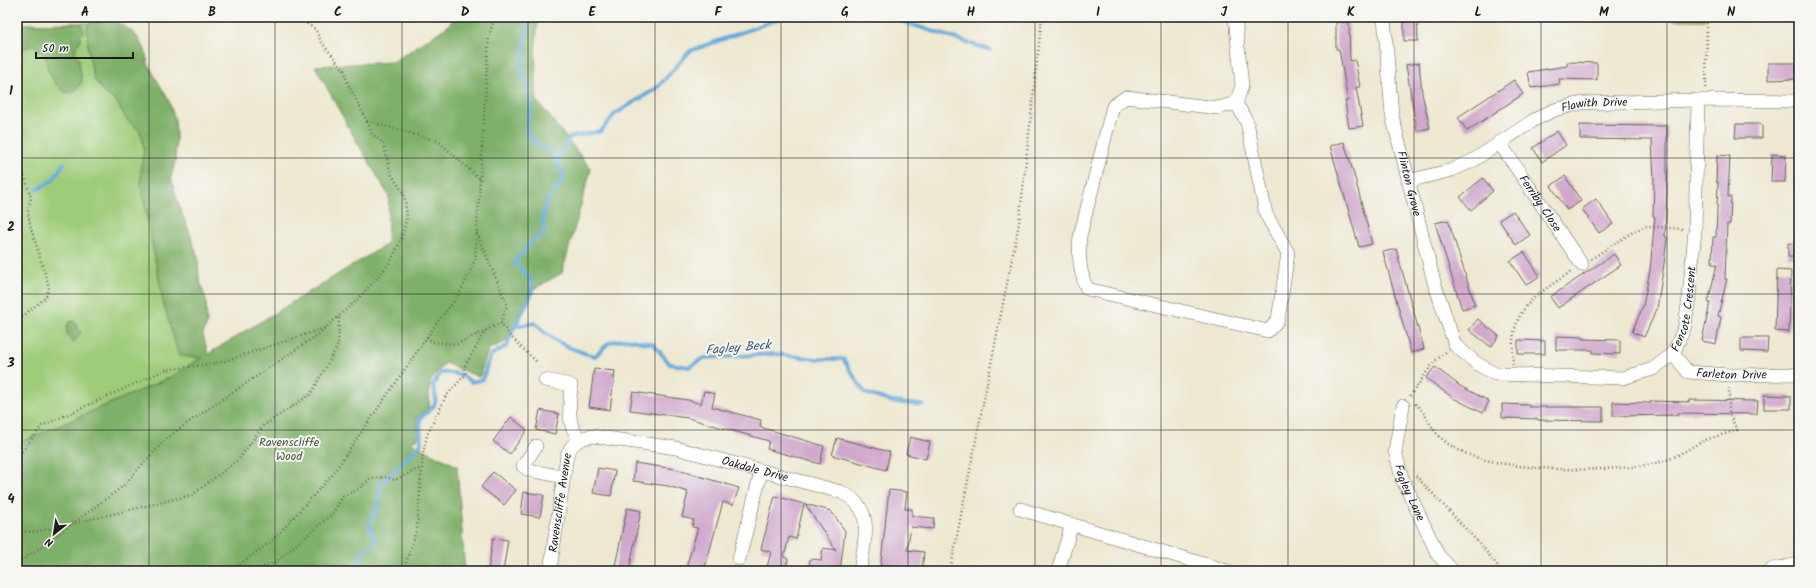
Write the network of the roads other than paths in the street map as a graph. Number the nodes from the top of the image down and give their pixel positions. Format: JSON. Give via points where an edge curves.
{"nodes":[{"id":1,"x":1235,"y":17,"type":"edge"},
{"id":2,"x":1384,"y":17,"type":"edge"},
{"id":3,"x":1702,"y":101,"type":"junction"},
{"id":4,"x":1799,"y":101,"type":"edge"},
{"id":5,"x":1236,"y":103,"type":"junction"},
{"id":6,"x":1499,"y":142,"type":"junction"},
{"id":7,"x":1408,"y":181,"type":"junction"},
{"id":8,"x":1582,"y":265,"type":"dead end"},
{"id":9,"x":1455,"y":345,"type":"joint"},
{"id":10,"x":1673,"y":354,"type":"junction"},
{"id":11,"x":1799,"y":374,"type":"edge"},
{"id":12,"x":545,"y":380,"type":"dead end"},
{"id":13,"x":1406,"y":402,"type":"road end"},
{"id":14,"x":579,"y":439,"type":"junction"},
{"id":15,"x":536,"y":446,"type":"dead end"},
{"id":16,"x":761,"y":472,"type":"junction"},
{"id":17,"x":563,"y":477,"type":"junction"},
{"id":18,"x":1020,"y":509,"type":"dead end"},
{"id":19,"x":1072,"y":524,"type":"junction"},
{"id":20,"x":738,"y":559,"type":"dead end"},
{"id":21,"x":1799,"y":564,"type":"edge"},
{"id":22,"x":550,"y":571,"type":"edge"},
{"id":23,"x":860,"y":571,"type":"edge"},
{"id":24,"x":1058,"y":571,"type":"edge"},
{"id":25,"x":1227,"y":571,"type":"edge"},
{"id":26,"x":1453,"y":571,"type":"edge"},
{"id":27,"x":1770,"y":571,"type":"edge"}],
"edges":[{"from":1,"to":5,"type":"street","via":[[1242,86]]},
{"from":2,"to":7,"type":"street","name":"Flinton Grove","via":[[1392,115]]},
{"from":3,"to":4,"type":"street","name":"Flawith Drive"},
{"from":3,"to":6,"type":"street","name":"Flawith Drive","via":[[1582,103],[1554,110]]},
{"from":3,"to":10,"type":"street","name":"Fencote Crescent","via":[[1690,290],[1685,326]]},
{"from":5,"to":5,"type":"street","via":[[1218,108],[1126,97],[1113,106],[1080,236],[1078,254],[1082,278],[1087,289],[1268,331],[1278,320],[1288,253],[1266,214],[1247,122]]},
{"from":6,"to":7,"type":"street","name":"Flawith Drive","via":[[1474,160],[1452,170]]},
{"from":6,"to":8,"type":"street","name":"Ferriby Close"},
{"from":7,"to":9,"type":"street","name":"Flinton Grove","via":[[1434,282]]},
{"from":9,"to":10,"type":"street","name":"Fencote Crescent","via":[[1476,363],[1495,374],[1623,378],[1652,369]]},
{"from":10,"to":11,"type":"street","name":"Farleton Drive","via":[[1688,372],[1729,375]]},
{"from":12,"to":14,"type":"street","via":[[571,385],[571,427]]},
{"from":13,"to":26,"type":"street","name":"Fagley Lane","via":[[1396,451],[1402,478],[1438,555]]},
{"from":14,"to":16,"type":"street","name":"Oakdale Drive","via":[[592,436],[676,448]]},
{"from":14,"to":17,"type":"street","name":"Ravenscliffe Avenue","via":[[570,449]]},
{"from":15,"to":17,"type":"street","via":[[523,466],[529,470]]},
{"from":16,"to":20,"type":"street"},
{"from":16,"to":23,"type":"street","name":"Oakdale Drive","via":[[841,492],[855,501],[867,523]]},
{"from":17,"to":22,"type":"street","name":"Ravenscliffe Avenue"},
{"from":18,"to":19,"type":"street"},
{"from":19,"to":24,"type":"street"},
{"from":19,"to":25,"type":"street"},
{"from":21,"to":27,"type":"street"}]}
